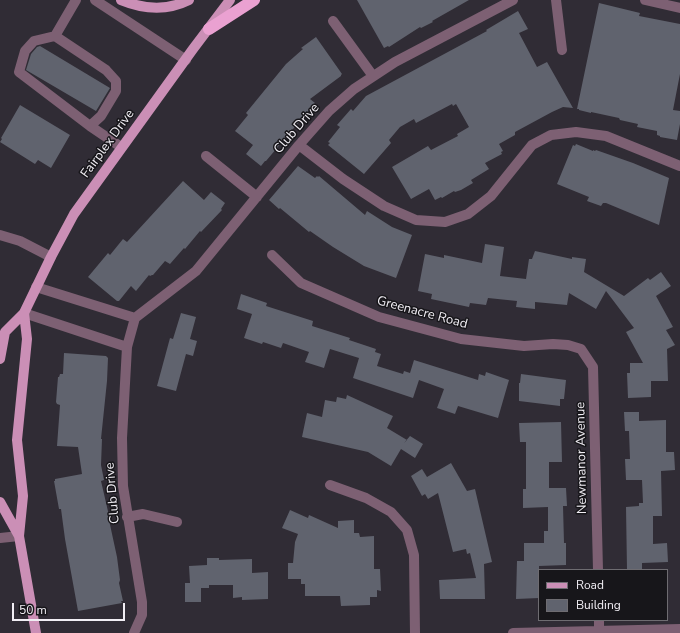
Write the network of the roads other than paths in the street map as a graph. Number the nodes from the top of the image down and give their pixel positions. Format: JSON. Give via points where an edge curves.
{"nodes":[{"id":1,"x":76,"y":0,"type":"edge"},
{"id":2,"x":94,"y":0,"type":"edge"},
{"id":3,"x":121,"y":0,"type":"edge"},
{"id":4,"x":189,"y":0,"type":"edge"},
{"id":5,"x":230,"y":0,"type":"edge"},
{"id":6,"x":254,"y":0,"type":"edge"},
{"id":7,"x":513,"y":0,"type":"edge"},
{"id":8,"x":556,"y":0,"type":"edge"},
{"id":9,"x":645,"y":0,"type":"edge"},
{"id":10,"x":680,"y":8,"type":"edge"},
{"id":11,"x":333,"y":21,"type":"dead end"},
{"id":12,"x":209,"y":29,"type":"junction"},
{"id":13,"x":55,"y":36,"type":"junction"},
{"id":14,"x":562,"y":50,"type":"dead end"},
{"id":15,"x":186,"y":60,"type":"junction"},
{"id":16,"x":373,"y":76,"type":"junction"},
{"id":17,"x":90,"y":126,"type":"junction"},
{"id":18,"x":299,"y":145,"type":"junction"},
{"id":19,"x":121,"y":147,"type":"junction"},
{"id":20,"x":206,"y":156,"type":"dead end"},
{"id":21,"x":680,"y":166,"type":"edge"},
{"id":22,"x":257,"y":197,"type":"junction"},
{"id":23,"x":0,"y":235,"type":"edge"},
{"id":24,"x":272,"y":255,"type":"dead end"},
{"id":25,"x":51,"y":256,"type":"junction"},
{"id":26,"x":36,"y":287,"type":"junction"},
{"id":27,"x":24,"y":313,"type":"junction"},
{"id":28,"x":135,"y":318,"type":"junction"},
{"id":29,"x":127,"y":347,"type":"junction"},
{"id":30,"x":581,"y":350,"type":"joint"},
{"id":31,"x":0,"y":359,"type":"edge"},
{"id":32,"x":330,"y":485,"type":"dead end"},
{"id":33,"x":0,"y":502,"type":"edge"},
{"id":34,"x":127,"y":517,"type":"junction"},
{"id":35,"x":177,"y":522,"type":"dead end"},
{"id":36,"x":19,"y":536,"type":"junction"},
{"id":37,"x":0,"y":538,"type":"edge"},
{"id":38,"x":598,"y":569,"type":"edge"},
{"id":39,"x":599,"y":621,"type":"edge"},
{"id":40,"x":680,"y":629,"type":"edge"},
{"id":41,"x":599,"y":631,"type":"junction"},
{"id":42,"x":36,"y":633,"type":"edge"},
{"id":43,"x":134,"y":633,"type":"edge"},
{"id":44,"x":416,"y":633,"type":"edge"},
{"id":45,"x":513,"y":633,"type":"edge"}],
"edges":[{"from":1,"to":13,"type":"street"},
{"from":2,"to":15,"type":"street"},
{"from":3,"to":4,"type":"main road","via":[[144,7],[169,7]]},
{"from":5,"to":12,"type":"main road","name":"Fairplex Drive"},
{"from":6,"to":12,"type":"highway"},
{"from":7,"to":16,"type":"street","name":"Club Drive"},
{"from":8,"to":14,"type":"street"},
{"from":9,"to":10,"type":"street"},
{"from":11,"to":16,"type":"street"},
{"from":12,"to":15,"type":"main road","name":"Fairplex Drive"},
{"from":13,"to":17,"type":"street","via":[[106,70],[116,81],[116,91],[101,116]]},
{"from":13,"to":17,"type":"street","via":[[34,41],[25,51],[18,72]]},
{"from":15,"to":19,"type":"main road","name":"Fairplex Drive"},
{"from":16,"to":18,"type":"street","name":"Club Drive","via":[[329,111]]},
{"from":17,"to":19,"type":"street"},
{"from":18,"to":21,"type":"street","via":[[384,206],[416,220],[445,222],[468,214],[491,196],[532,145],[551,135],[576,132],[606,136]]},
{"from":18,"to":22,"type":"street","name":"Club Drive"},
{"from":19,"to":25,"type":"main road","name":"Fairplex Drive","via":[[74,214]]},
{"from":20,"to":22,"type":"street"},
{"from":22,"to":28,"type":"street","name":"Club Drive","via":[[196,271]]},
{"from":23,"to":25,"type":"street","via":[[20,241]]},
{"from":24,"to":30,"type":"street","name":"Greenacre Road","via":[[301,282],[379,317],[461,339],[524,346],[568,344]]},
{"from":25,"to":26,"type":"main road","name":"Fairplex Drive"},
{"from":26,"to":27,"type":"main road","name":"Fairplex Drive"},
{"from":26,"to":28,"type":"street"},
{"from":27,"to":29,"type":"street"},
{"from":27,"to":31,"type":"main road","name":"Fairplex Drive","via":[[5,332]]},
{"from":27,"to":36,"type":"main road","via":[[27,339],[17,440],[22,496]]},
{"from":28,"to":29,"type":"street","name":"Club Drive"},
{"from":29,"to":34,"type":"street","name":"Club Drive","via":[[122,462],[122,486]]},
{"from":30,"to":38,"type":"street","name":"Newmanor Avenue","via":[[592,367]]},
{"from":32,"to":44,"type":"street","via":[[366,498],[391,512],[407,530],[414,555]]},
{"from":33,"to":36,"type":"main road"},
{"from":34,"to":35,"type":"street","via":[[143,514]]},
{"from":34,"to":43,"type":"street","name":"Club Drive","via":[[142,602],[142,615]]},
{"from":36,"to":37,"type":"street"},
{"from":36,"to":42,"type":"main road"},
{"from":39,"to":41,"type":"street"},
{"from":40,"to":41,"type":"street"},
{"from":41,"to":45,"type":"street"}]}
